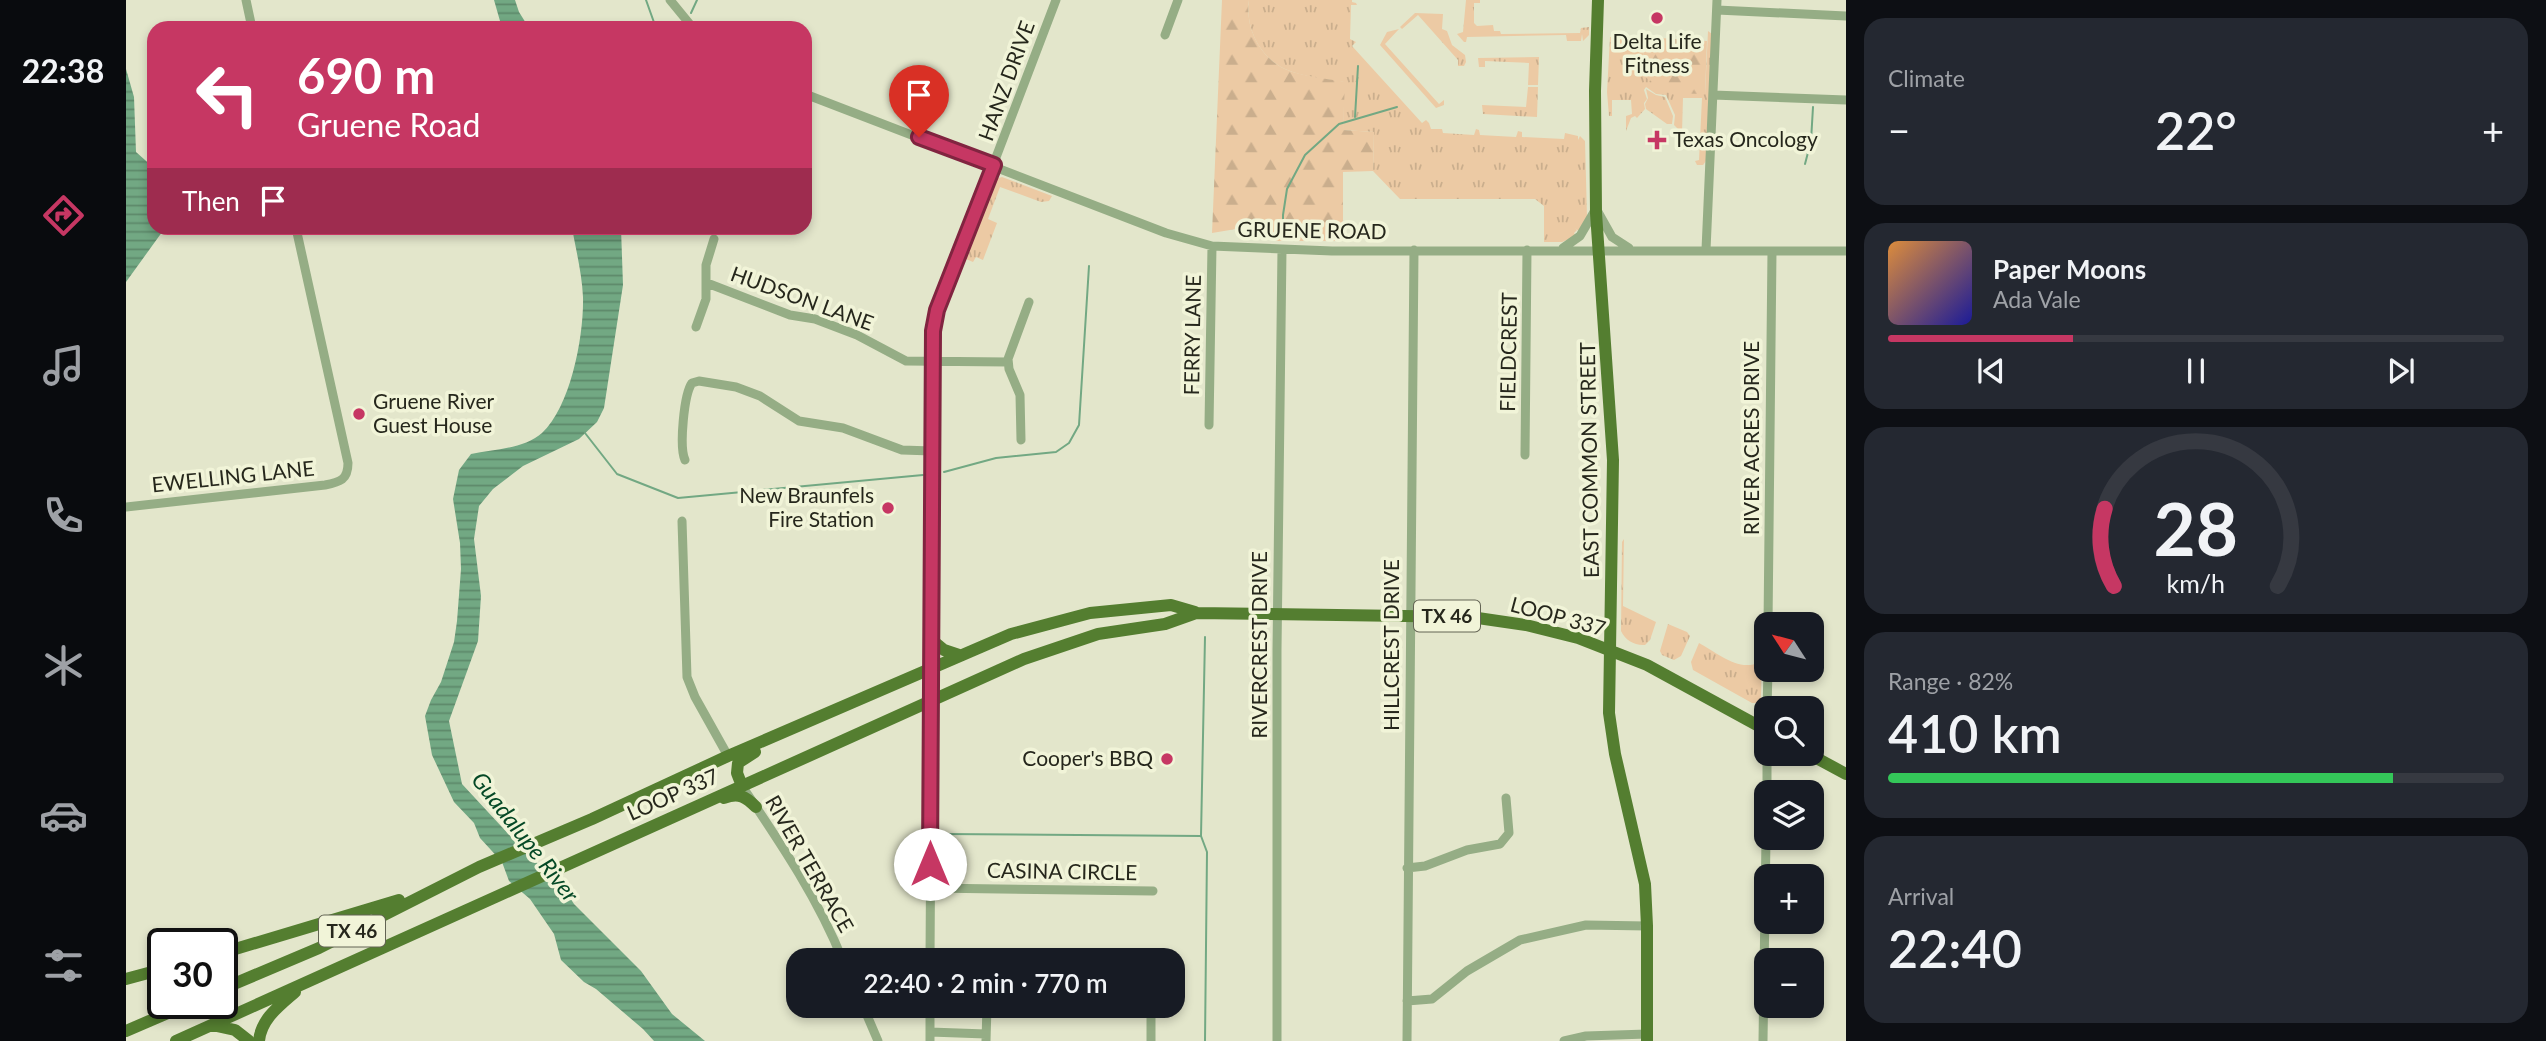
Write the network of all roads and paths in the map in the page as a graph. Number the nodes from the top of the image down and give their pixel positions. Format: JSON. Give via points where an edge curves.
{"nodes":[{"id":1,"x":246,"y":0,"type":"edge"},
{"id":2,"x":670,"y":0,"type":"edge"},
{"id":3,"x":1056,"y":0,"type":"edge"},
{"id":4,"x":1178,"y":0,"type":"edge"},
{"id":5,"x":1598,"y":0,"type":"edge"},
{"id":6,"x":1717,"y":5,"type":"edge"},
{"id":7,"x":1846,"y":16,"type":"edge"},
{"id":8,"x":250,"y":21,"type":"edge"},
{"id":9,"x":687,"y":21,"type":"edge"},
{"id":10,"x":1165,"y":35,"type":"dead end"},
{"id":11,"x":1713,"y":95,"type":"junction"},
{"id":12,"x":812,"y":97,"type":"edge"},
{"id":13,"x":1846,"y":100,"type":"edge"},
{"id":14,"x":994,"y":165,"type":"junction"},
{"id":15,"x":1596,"y":207,"type":"junction"},
{"id":16,"x":298,"y":235,"type":"edge"},
{"id":17,"x":714,"y":239,"type":"dead end"},
{"id":18,"x":1212,"y":246,"type":"junction"},
{"id":19,"x":1282,"y":249,"type":"junction"},
{"id":20,"x":1414,"y":250,"type":"junction"},
{"id":21,"x":1527,"y":250,"type":"junction"},
{"id":22,"x":1560,"y":250,"type":"junction"},
{"id":23,"x":1598,"y":250,"type":"junction"},
{"id":24,"x":1633,"y":250,"type":"junction"},
{"id":25,"x":1706,"y":250,"type":"junction"},
{"id":26,"x":1772,"y":251,"type":"junction"},
{"id":27,"x":1846,"y":251,"type":"edge"},
{"id":28,"x":707,"y":283,"type":"junction"},
{"id":29,"x":1029,"y":302,"type":"dead end"},
{"id":30,"x":696,"y":327,"type":"dead end"},
{"id":31,"x":933,"y":362,"type":"junction"},
{"id":32,"x":1008,"y":362,"type":"junction"},
{"id":33,"x":1209,"y":425,"type":"dead end"},
{"id":34,"x":1021,"y":440,"type":"dead end"},
{"id":35,"x":932,"y":451,"type":"junction"},
{"id":36,"x":1525,"y":455,"type":"dead end"},
{"id":37,"x":685,"y":460,"type":"dead end"},
{"id":38,"x":126,"y":507,"type":"edge"},
{"id":39,"x":682,"y":521,"type":"dead end"},
{"id":40,"x":1196,"y":612,"type":"junction"},
{"id":41,"x":1768,"y":612,"type":"edge"},
{"id":42,"x":1278,"y":613,"type":"junction"},
{"id":43,"x":1410,"y":616,"type":"junction"},
{"id":44,"x":932,"y":640,"type":"junction"},
{"id":45,"x":1611,"y":651,"type":"junction"},
{"id":46,"x":959,"y":655,"type":"junction"},
{"id":47,"x":932,"y":667,"type":"junction"},
{"id":48,"x":930,"y":703,"type":"junction"},
{"id":49,"x":812,"y":721,"type":"junction"},
{"id":50,"x":1754,"y":723,"type":"edge"},
{"id":51,"x":728,"y":756,"type":"junction"},
{"id":52,"x":1824,"y":762,"type":"edge"},
{"id":53,"x":1846,"y":774,"type":"edge"},
{"id":54,"x":760,"y":778,"type":"junction"},
{"id":55,"x":742,"y":786,"type":"junction"},
{"id":56,"x":1506,"y":798,"type":"dead end"},
{"id":57,"x":756,"y":807,"type":"junction"},
{"id":58,"x":666,"y":819,"type":"junction"},
{"id":59,"x":1766,"y":850,"type":"edge"},
{"id":60,"x":1407,"y":868,"type":"junction"},
{"id":61,"x":930,"y":888,"type":"junction"},
{"id":62,"x":430,"y":891,"type":"junction"},
{"id":63,"x":1153,"y":891,"type":"dead end"},
{"id":64,"x":1647,"y":926,"type":"junction"},
{"id":65,"x":238,"y":948,"type":"edge"},
{"id":66,"x":838,"y":948,"type":"edge"},
{"id":67,"x":930,"y":948,"type":"edge"},
{"id":68,"x":147,"y":973,"type":"edge"},
{"id":69,"x":126,"y":979,"type":"edge"},
{"id":70,"x":308,"y":981,"type":"junction"},
{"id":71,"x":238,"y":982,"type":"edge"},
{"id":72,"x":1407,"y":1001,"type":"junction"},
{"id":73,"x":868,"y":1018,"type":"edge"},
{"id":74,"x":930,"y":1018,"type":"edge"},
{"id":75,"x":986,"y":1018,"type":"edge"},
{"id":76,"x":1151,"y":1018,"type":"edge"},
{"id":77,"x":154,"y":1019,"type":"edge"},
{"id":78,"x":211,"y":1025,"type":"junction"},
{"id":79,"x":126,"y":1031,"type":"edge"},
{"id":80,"x":930,"y":1036,"type":"edge"},
{"id":81,"x":986,"y":1037,"type":"edge"},
{"id":82,"x":1647,"y":1037,"type":"edge"},
{"id":83,"x":176,"y":1041,"type":"edge"},
{"id":84,"x":249,"y":1041,"type":"edge"},
{"id":85,"x":259,"y":1041,"type":"edge"},
{"id":86,"x":878,"y":1041,"type":"edge"},
{"id":87,"x":1151,"y":1041,"type":"edge"},
{"id":88,"x":1277,"y":1041,"type":"edge"},
{"id":89,"x":1407,"y":1041,"type":"edge"},
{"id":90,"x":1564,"y":1041,"type":"edge"},
{"id":91,"x":1763,"y":1041,"type":"edge"}],
"edges":[{"from":1,"to":8,"type":"street"},
{"from":2,"to":9,"type":"street"},
{"from":3,"to":14,"type":"street","name":"HANZ DRIVE"},
{"from":4,"to":10,"type":"street"},
{"from":5,"to":15,"type":"main road","name":"EAST COMMON STREET"},
{"from":6,"to":7,"type":"street"},
{"from":6,"to":11,"type":"street"},
{"from":11,"to":13,"type":"street"},
{"from":11,"to":25,"type":"street"},
{"from":12,"to":14,"type":"street","name":"GRUENE ROAD"},
{"from":14,"to":18,"type":"street","name":"GRUENE ROAD","via":[[1166,233]]},
{"from":14,"to":31,"type":"street","name":"HANZ DRIVE","via":[[937,310]]},
{"from":15,"to":22,"type":"street","via":[[1582,234]]},
{"from":15,"to":23,"type":"main road","name":"EAST COMMON STREET"},
{"from":15,"to":24,"type":"street","via":[[1612,237]]},
{"from":16,"to":38,"type":"street","name":"EWELLING LANE","via":[[348,463],[344,480]]},
{"from":17,"to":28,"type":"street","via":[[707,260]]},
{"from":18,"to":19,"type":"street","name":"GRUENE ROAD"},
{"from":18,"to":33,"type":"street","name":"FERRY LANE"},
{"from":19,"to":20,"type":"street","name":"GRUENE ROAD"},
{"from":19,"to":42,"type":"street","name":"RIVERCREST DRIVE"},
{"from":20,"to":21,"type":"street","name":"GRUENE ROAD"},
{"from":20,"to":43,"type":"street","name":"HILLCREST DRIVE"},
{"from":21,"to":22,"type":"street","name":"GRUENE ROAD"},
{"from":21,"to":36,"type":"street","name":"FIELDCREST"},
{"from":22,"to":23,"type":"street","name":"GRUENE ROAD"},
{"from":23,"to":24,"type":"street","name":"GRUENE ROAD"},
{"from":23,"to":45,"type":"main road","name":"EAST COMMON STREET","via":[[1613,453]]},
{"from":24,"to":25,"type":"street","name":"GRUENE ROAD"},
{"from":25,"to":26,"type":"street","name":"GRUENE ROAD"},
{"from":26,"to":27,"type":"street","name":"GRUENE ROAD"},
{"from":26,"to":41,"type":"street","name":"RIVER ACRES DRIVE"},
{"from":28,"to":30,"type":"street"},
{"from":28,"to":31,"type":"street","name":"HUDSON LANE","via":[[857,335],[904,360]]},
{"from":29,"to":32,"type":"street"},
{"from":31,"to":32,"type":"street","name":"HUDSON LANE"},
{"from":31,"to":35,"type":"street","name":"HANZ DRIVE"},
{"from":32,"to":34,"type":"street","via":[[1021,399]]},
{"from":35,"to":37,"type":"street","via":[[898,449],[843,428],[799,421],[756,395],[730,385],[699,381],[689,388],[682,445]]},
{"from":35,"to":44,"type":"street","name":"HANZ DRIVE"},
{"from":39,"to":51,"type":"street","via":[[687,677]]},
{"from":40,"to":42,"type":"main road","name":"LOOP 337","number":"TX 46"},
{"from":40,"to":46,"type":"main road","name":"LOOP 337","number":"TX 46","via":[[1171,605],[1090,613],[1012,634]]},
{"from":40,"to":48,"type":"main road","name":"LOOP 337","number":"TX 46","via":[[1165,624],[1074,641]]},
{"from":42,"to":43,"type":"main road","name":"LOOP 337","number":"TX 46"},
{"from":42,"to":88,"type":"street","name":"RIVERCREST DRIVE"},
{"from":43,"to":45,"type":"main road","name":"LOOP 337","number":"TX 46","via":[[1522,624]]},
{"from":43,"to":60,"type":"street","name":"HILLCREST DRIVE"},
{"from":44,"to":46,"type":"main road"},
{"from":44,"to":47,"type":"street","name":"HANZ DRIVE"},
{"from":45,"to":50,"type":"main road","name":"LOOP 337","number":"TX 46","via":[[1656,669]]},
{"from":45,"to":64,"type":"main road","name":"EAST COMMON STREET","via":[[1609,713],[1645,884]]},
{"from":46,"to":47,"type":"main road","name":"LOOP 337","number":"TX 46"},
{"from":47,"to":48,"type":"street","name":"HANZ DRIVE"},
{"from":47,"to":49,"type":"main road","name":"LOOP 337","number":"TX 46"},
{"from":48,"to":54,"type":"main road","name":"LOOP 337","number":"TX 46"},
{"from":48,"to":61,"type":"street","name":"HANZ DRIVE"},
{"from":49,"to":51,"type":"main road","name":"LOOP 337","number":"TX 46"},
{"from":49,"to":55,"type":"main road","via":[[802,731],[741,759],[737,773]]},
{"from":51,"to":62,"type":"main road","name":"LOOP 337","number":"TX 46"},
{"from":52,"to":53,"type":"main road"},
{"from":54,"to":55,"type":"main road","name":"LOOP 337","number":"TX 46"},
{"from":54,"to":57,"type":"main road","via":[[754,787]]},
{"from":55,"to":57,"type":"street","name":"RIVER TERRACE"},
{"from":55,"to":58,"type":"main road","name":"LOOP 337","number":"TX 46"},
{"from":56,"to":60,"type":"street","via":[[1510,833],[1500,844]]},
{"from":57,"to":58,"type":"main road","via":[[746,797],[734,795],[675,821]]},
{"from":57,"to":66,"type":"street","name":"RIVER TERRACE"},
{"from":58,"to":70,"type":"main road","name":"LOOP 337","number":"TX 46"},
{"from":59,"to":91,"type":"street"},
{"from":60,"to":72,"type":"street","name":"HILLCREST DRIVE"},
{"from":61,"to":63,"type":"street","name":"CASINA CIRCLE"},
{"from":61,"to":67,"type":"street","name":"HANZ DRIVE"},
{"from":62,"to":65,"type":"main road"},
{"from":62,"to":71,"type":"main road","name":"LOOP 337","number":"TX 46","via":[[319,948]]},
{"from":64,"to":72,"type":"street","via":[[1586,925],[1520,940],[1467,971],[1432,999]]},
{"from":64,"to":82,"type":"main road","name":"EAST COMMON STREET"},
{"from":68,"to":69,"type":"main road"},
{"from":70,"to":78,"type":"main road","name":"LOOP 337","number":"TX 46"},
{"from":70,"to":85,"type":"main road","via":[[265,1021]]},
{"from":72,"to":89,"type":"street","name":"HILLCREST DRIVE"},
{"from":73,"to":86,"type":"street"},
{"from":74,"to":80,"type":"street"},
{"from":75,"to":81,"type":"street"},
{"from":76,"to":87,"type":"street"},
{"from":77,"to":79,"type":"main road"},
{"from":78,"to":83,"type":"main road","name":"LOOP 337","number":"TX 46"},
{"from":78,"to":84,"type":"main road","via":[[235,1030]]},
{"from":80,"to":81,"type":"street"},
{"from":82,"to":90,"type":"street","via":[[1586,1036]]}]}
